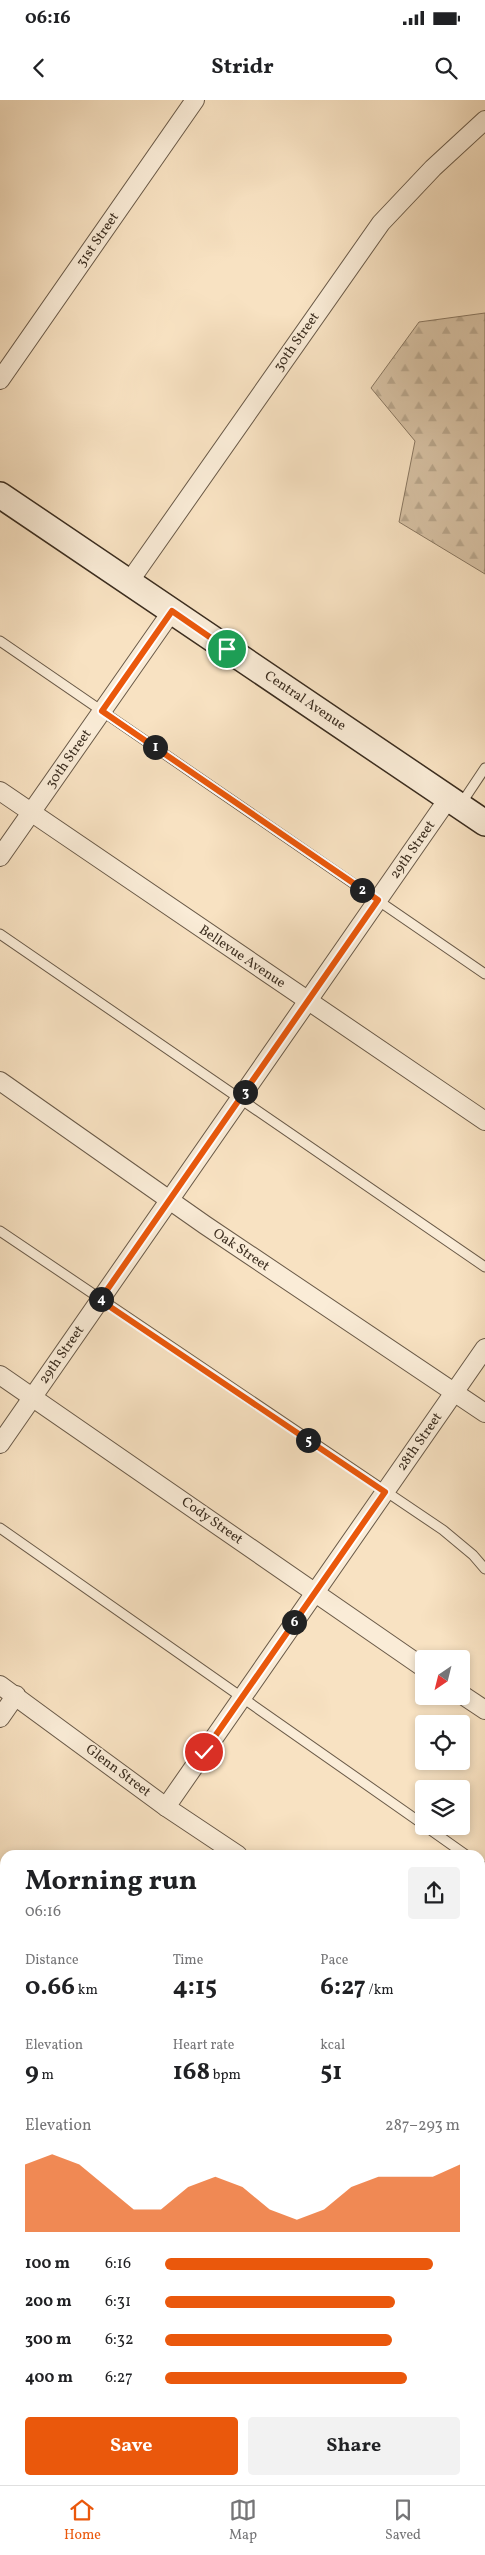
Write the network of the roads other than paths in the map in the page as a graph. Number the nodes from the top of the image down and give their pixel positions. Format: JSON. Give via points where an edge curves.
{"nodes":[{"id":1,"x":195,"y":100,"type":"edge"},
{"id":2,"x":485,"y":120,"type":"edge"},
{"id":3,"x":0,"y":380,"type":"edge"},
{"id":4,"x":0,"y":495,"type":"edge"},
{"id":5,"x":130,"y":582,"type":"junction"},
{"id":6,"x":172,"y":611,"type":"junction"},
{"id":7,"x":0,"y":641,"type":"edge"},
{"id":8,"x":102,"y":711,"type":"junction"},
{"id":9,"x":485,"y":768,"type":"edge"},
{"id":10,"x":0,"y":791,"type":"edge"},
{"id":11,"x":454,"y":802,"type":"junction"},
{"id":12,"x":31,"y":813,"type":"junction"},
{"id":13,"x":485,"y":823,"type":"edge"},
{"id":14,"x":0,"y":858,"type":"edge"},
{"id":15,"x":378,"y":900,"type":"junction"},
{"id":16,"x":0,"y":934,"type":"edge"},
{"id":17,"x":485,"y":974,"type":"edge"},
{"id":18,"x":307,"y":1002,"type":"junction"},
{"id":19,"x":0,"y":1081,"type":"edge"},
{"id":20,"x":240,"y":1099,"type":"junction"},
{"id":21,"x":485,"y":1121,"type":"edge"},
{"id":22,"x":170,"y":1200,"type":"junction"},
{"id":23,"x":0,"y":1231,"type":"edge"},
{"id":24,"x":485,"y":1267,"type":"edge"},
{"id":25,"x":100,"y":1300,"type":"junction"},
{"id":26,"x":485,"y":1348,"type":"edge"},
{"id":27,"x":0,"y":1375,"type":"edge"},
{"id":28,"x":454,"y":1393,"type":"junction"},
{"id":29,"x":32,"y":1397,"type":"junction"},
{"id":30,"x":485,"y":1413,"type":"edge"},
{"id":31,"x":0,"y":1444,"type":"edge"},
{"id":32,"x":385,"y":1492,"type":"junction"},
{"id":33,"x":0,"y":1528,"type":"edge"},
{"id":34,"x":485,"y":1569,"type":"edge"},
{"id":35,"x":315,"y":1592,"type":"junction"},
{"id":36,"x":415,"y":1662,"type":"edge"},
{"id":37,"x":0,"y":1685,"type":"edge"},
{"id":38,"x":16,"y":1696,"type":"junction"},
{"id":39,"x":242,"y":1698,"type":"junction"},
{"id":40,"x":470,"y":1700,"type":"edge"},
{"id":41,"x":485,"y":1710,"type":"edge"},
{"id":42,"x":0,"y":1718,"type":"edge"},
{"id":43,"x":166,"y":1807,"type":"junction"},
{"id":44,"x":415,"y":1819,"type":"edge"},
{"id":45,"x":438,"y":1835,"type":"edge"},
{"id":46,"x":230,"y":1850,"type":"edge"},
{"id":47,"x":459,"y":1850,"type":"edge"}],
"edges":[{"from":1,"to":3,"type":"street","name":"31st Street"},
{"from":2,"to":5,"type":"street","name":"30th Street","via":[[381,222]]},
{"from":4,"to":5,"type":"street","name":"Central Avenue"},
{"from":5,"to":6,"type":"street","name":"Central Avenue"},
{"from":6,"to":8,"type":"street","name":"30th Street"},
{"from":6,"to":11,"type":"street","name":"Central Avenue"},
{"from":7,"to":8,"type":"lane"},
{"from":8,"to":12,"type":"street","name":"30th Street"},
{"from":8,"to":15,"type":"lane"},
{"from":9,"to":11,"type":"lane"},
{"from":10,"to":12,"type":"street","name":"Bellevue Avenue"},
{"from":11,"to":13,"type":"street","name":"Central Avenue"},
{"from":11,"to":15,"type":"street","name":"29th Street"},
{"from":12,"to":14,"type":"street","name":"30th Street"},
{"from":12,"to":18,"type":"street","name":"Bellevue Avenue"},
{"from":15,"to":17,"type":"lane"},
{"from":15,"to":18,"type":"street","name":"29th Street"},
{"from":16,"to":20,"type":"lane"},
{"from":18,"to":20,"type":"street","name":"29th Street"},
{"from":18,"to":21,"type":"street","name":"Bellevue Avenue"},
{"from":19,"to":22,"type":"street","name":"Oak Street"},
{"from":20,"to":22,"type":"street","name":"29th Street"},
{"from":20,"to":24,"type":"lane"},
{"from":22,"to":25,"type":"street","name":"29th Street"},
{"from":22,"to":28,"type":"street","name":"Oak Street"},
{"from":23,"to":25,"type":"lane"},
{"from":25,"to":29,"type":"street","name":"29th Street"},
{"from":25,"to":32,"type":"lane"},
{"from":26,"to":28,"type":"street","name":"28th Street"},
{"from":27,"to":29,"type":"street","name":"Cody Street"},
{"from":28,"to":30,"type":"street","name":"Oak Street"},
{"from":28,"to":32,"type":"street","name":"28th Street"},
{"from":29,"to":31,"type":"street","name":"29th Street"},
{"from":29,"to":35,"type":"street","name":"Cody Street"},
{"from":32,"to":34,"type":"lane","via":[[443,1530]]},
{"from":32,"to":35,"type":"street","name":"28th Street"},
{"from":33,"to":39,"type":"lane"},
{"from":35,"to":36,"type":"street","name":"Cody Street"},
{"from":35,"to":39,"type":"street","name":"28th Street"},
{"from":37,"to":38,"type":"street","name":"Glenn Street"},
{"from":38,"to":42,"type":"street"},
{"from":38,"to":43,"type":"street","name":"Glenn Street"},
{"from":39,"to":43,"type":"street","name":"28th Street"},
{"from":39,"to":44,"type":"lane"},
{"from":40,"to":41,"type":"street"},
{"from":43,"to":46,"type":"street","name":"Glenn Street"},
{"from":45,"to":47,"type":"lane"}]}
